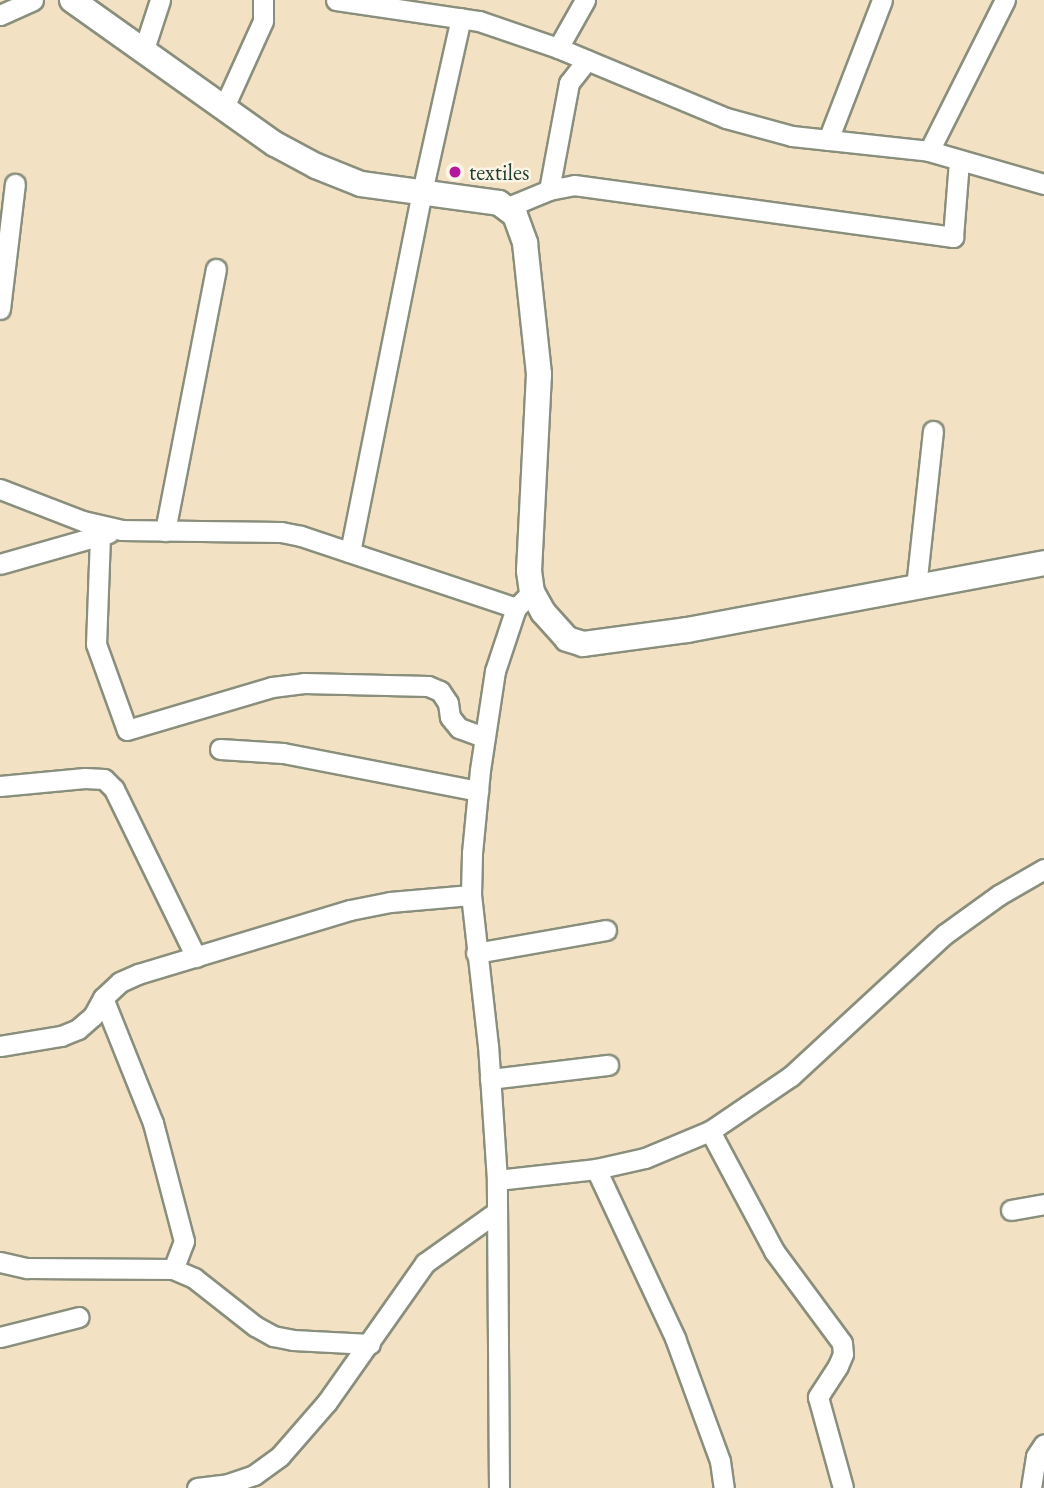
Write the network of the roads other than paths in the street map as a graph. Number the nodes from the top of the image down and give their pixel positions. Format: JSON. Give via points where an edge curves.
{"nodes":[{"id":1,"x":33,"y":0,"type":"edge"},
{"id":2,"x":72,"y":0,"type":"edge"},
{"id":3,"x":160,"y":0,"type":"edge"},
{"id":4,"x":263,"y":0,"type":"edge"},
{"id":5,"x":336,"y":0,"type":"edge"},
{"id":6,"x":585,"y":0,"type":"edge"},
{"id":7,"x":883,"y":0,"type":"edge"},
{"id":8,"x":1005,"y":0,"type":"edge"},
{"id":9,"x":0,"y":15,"type":"edge"},
{"id":10,"x":461,"y":18,"type":"junction"},
{"id":11,"x":558,"y":48,"type":"junction"},
{"id":12,"x":144,"y":49,"type":"junction"},
{"id":13,"x":587,"y":60,"type":"junction"},
{"id":14,"x":223,"y":107,"type":"junction"},
{"id":15,"x":828,"y":140,"type":"junction"},
{"id":16,"x":929,"y":151,"type":"junction"},
{"id":17,"x":958,"y":160,"type":"junction"},
{"id":18,"x":15,"y":184,"type":"dead end"},
{"id":19,"x":1044,"y":184,"type":"edge"},
{"id":20,"x":549,"y":190,"type":"junction"},
{"id":21,"x":422,"y":192,"type":"junction"},
{"id":22,"x":508,"y":207,"type":"junction"},
{"id":23,"x":216,"y":269,"type":"dead end"},
{"id":24,"x":0,"y":309,"type":"edge"},
{"id":25,"x":933,"y":432,"type":"dead end"},
{"id":26,"x":0,"y":489,"type":"edge"},
{"id":27,"x":121,"y":530,"type":"junction"},
{"id":28,"x":165,"y":531,"type":"junction"},
{"id":29,"x":100,"y":536,"type":"junction"},
{"id":30,"x":350,"y":552,"type":"junction"},
{"id":31,"x":1044,"y":563,"type":"edge"},
{"id":32,"x":0,"y":564,"type":"edge"},
{"id":33,"x":916,"y":587,"type":"junction"},
{"id":34,"x":524,"y":600,"type":"junction"},
{"id":35,"x":484,"y":737,"type":"junction"},
{"id":36,"x":220,"y":749,"type":"dead end"},
{"id":37,"x":0,"y":786,"type":"edge"},
{"id":38,"x":478,"y":791,"type":"junction"},
{"id":39,"x":1044,"y":869,"type":"edge"},
{"id":40,"x":471,"y":895,"type":"junction"},
{"id":41,"x":606,"y":930,"type":"dead end"},
{"id":42,"x":477,"y":953,"type":"junction"},
{"id":43,"x":196,"y":957,"type":"junction"},
{"id":44,"x":103,"y":998,"type":"junction"},
{"id":45,"x":0,"y":1046,"type":"edge"},
{"id":46,"x":608,"y":1065,"type":"dead end"},
{"id":47,"x":489,"y":1079,"type":"junction"},
{"id":48,"x":710,"y":1131,"type":"junction"},
{"id":49,"x":596,"y":1169,"type":"junction"},
{"id":50,"x":496,"y":1180,"type":"junction"},
{"id":51,"x":1044,"y":1204,"type":"edge"},
{"id":52,"x":1011,"y":1210,"type":"dead end"},
{"id":53,"x":495,"y":1213,"type":"junction"},
{"id":54,"x":0,"y":1262,"type":"edge"},
{"id":55,"x":173,"y":1269,"type":"junction"},
{"id":56,"x":79,"y":1317,"type":"dead end"},
{"id":57,"x":0,"y":1337,"type":"edge"},
{"id":58,"x":370,"y":1343,"type":"junction"},
{"id":59,"x":1044,"y":1444,"type":"edge"},
{"id":60,"x":219,"y":1486,"type":"edge"},
{"id":61,"x":197,"y":1488,"type":"edge"},
{"id":62,"x":499,"y":1488,"type":"edge"},
{"id":63,"x":724,"y":1488,"type":"edge"},
{"id":64,"x":843,"y":1488,"type":"edge"},
{"id":65,"x":1031,"y":1488,"type":"edge"}],
"edges":[{"from":1,"to":9,"type":"street"},
{"from":2,"to":12,"type":"street"},
{"from":3,"to":12,"type":"street"},
{"from":4,"to":14,"type":"street","via":[[263,21]]},
{"from":5,"to":10,"type":"street"},
{"from":6,"to":11,"type":"street"},
{"from":7,"to":15,"type":"street"},
{"from":8,"to":16,"type":"street"},
{"from":10,"to":11,"type":"street"},
{"from":10,"to":21,"type":"street"},
{"from":11,"to":13,"type":"street"},
{"from":12,"to":14,"type":"street"},
{"from":13,"to":15,"type":"street","via":[[726,118],[792,136]]},
{"from":13,"to":20,"type":"street","via":[[569,83]]},
{"from":14,"to":21,"type":"street","via":[[275,144],[340,176],[360,184]]},
{"from":15,"to":16,"type":"street"},
{"from":16,"to":17,"type":"street"},
{"from":17,"to":19,"type":"street"},
{"from":17,"to":20,"type":"street","via":[[953,237],[573,184]]},
{"from":18,"to":24,"type":"street"},
{"from":20,"to":22,"type":"street"},
{"from":21,"to":22,"type":"street"},
{"from":21,"to":30,"type":"street"},
{"from":22,"to":34,"type":"street","via":[[522,227],[525,243],[539,374]]},
{"from":23,"to":28,"type":"street"},
{"from":25,"to":33,"type":"street"},
{"from":26,"to":27,"type":"street","via":[[83,521]]},
{"from":27,"to":28,"type":"street"},
{"from":27,"to":29,"type":"street"},
{"from":28,"to":30,"type":"street","via":[[281,532]]},
{"from":29,"to":32,"type":"street"},
{"from":29,"to":35,"type":"street","via":[[96,644],[127,730],[272,687],[304,682],[428,686],[440,691],[459,728]]},
{"from":30,"to":34,"type":"street"},
{"from":31,"to":33,"type":"street"},
{"from":33,"to":34,"type":"street","via":[[687,630],[583,643],[567,639]]},
{"from":34,"to":35,"type":"street","via":[[495,671]]},
{"from":35,"to":38,"type":"street"},
{"from":36,"to":38,"type":"street","via":[[306,757]]},
{"from":37,"to":43,"type":"street","via":[[104,779],[114,789]]},
{"from":38,"to":40,"type":"street"},
{"from":39,"to":48,"type":"street","via":[[945,934],[791,1076]]},
{"from":40,"to":42,"type":"street"},
{"from":40,"to":43,"type":"street","via":[[350,910]]},
{"from":41,"to":42,"type":"street"},
{"from":42,"to":47,"type":"street"},
{"from":43,"to":44,"type":"street","via":[[120,982]]},
{"from":44,"to":45,"type":"street","via":[[93,1016],[78,1029]]},
{"from":44,"to":55,"type":"street","via":[[153,1123],[184,1241]]},
{"from":46,"to":47,"type":"street"},
{"from":47,"to":50,"type":"street"},
{"from":48,"to":49,"type":"street","via":[[645,1158]]},
{"from":48,"to":64,"type":"street","via":[[774,1251],[842,1343],[838,1366],[818,1397]]},
{"from":49,"to":50,"type":"street"},
{"from":49,"to":63,"type":"street","via":[[675,1338],[720,1461]]},
{"from":50,"to":53,"type":"street"},
{"from":51,"to":52,"type":"street"},
{"from":53,"to":58,"type":"street","via":[[425,1263]]},
{"from":53,"to":62,"type":"street"},
{"from":54,"to":55,"type":"street","via":[[27,1268]]},
{"from":55,"to":58,"type":"street","via":[[194,1278],[273,1336]]},
{"from":56,"to":57,"type":"street"},
{"from":58,"to":60,"type":"street","via":[[280,1456],[254,1475]]},
{"from":59,"to":65,"type":"street","via":[[1036,1456]]},
{"from":60,"to":61,"type":"street"}]}
